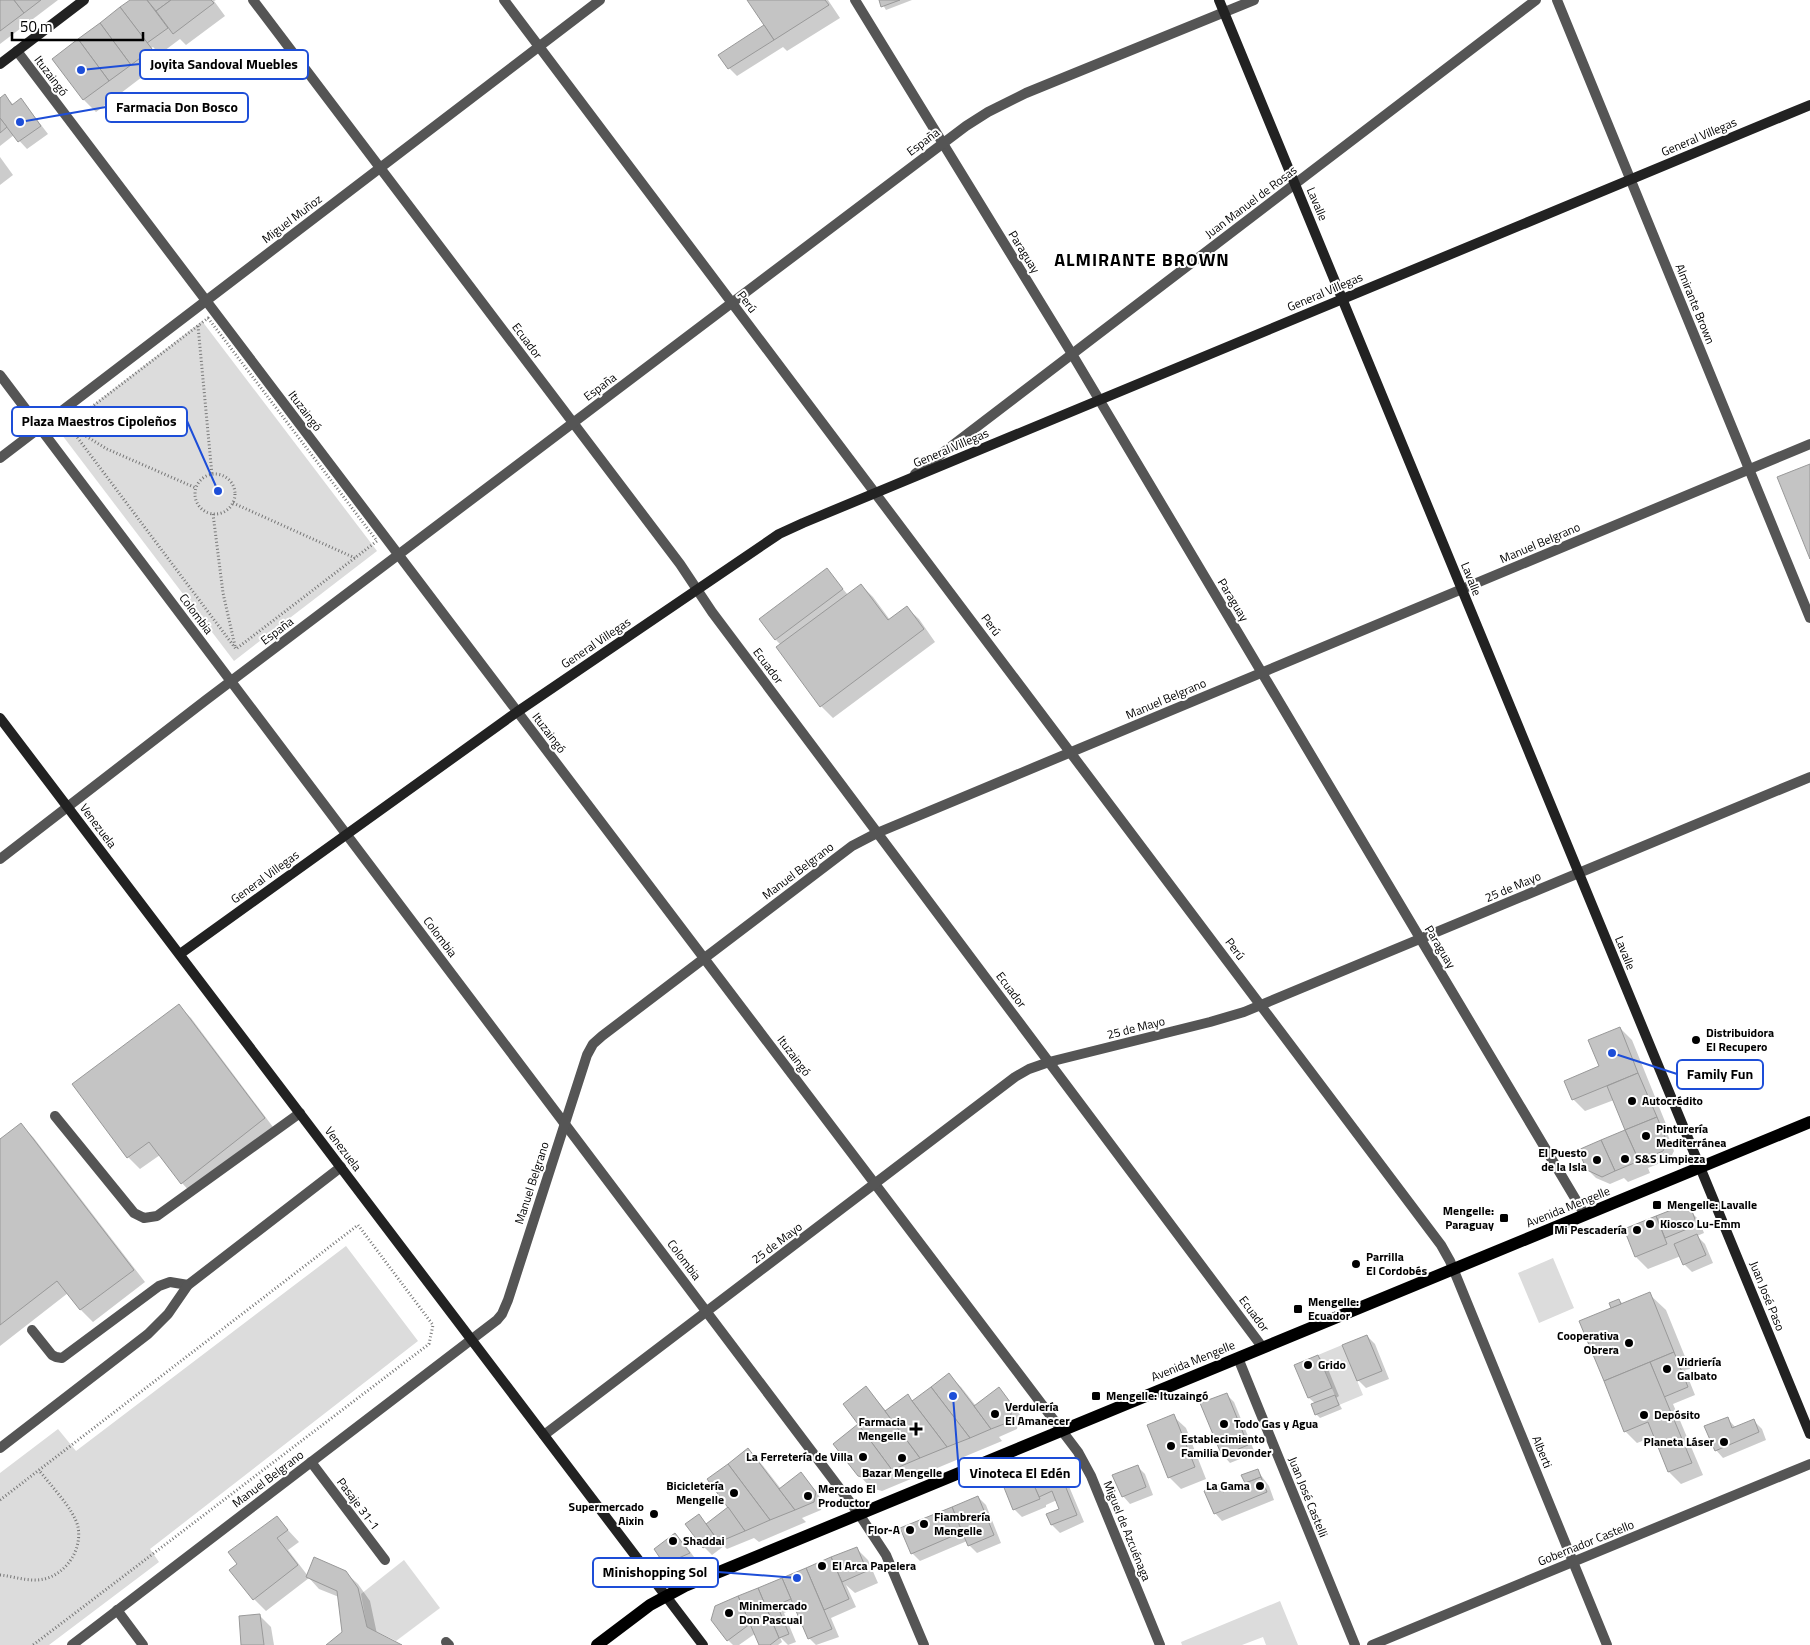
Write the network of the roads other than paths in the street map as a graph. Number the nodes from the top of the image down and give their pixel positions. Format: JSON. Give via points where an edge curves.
{"nodes":[{"id":1,"x":84,"y":0,"type":"edge"},
{"id":2,"x":253,"y":0,"type":"edge"},
{"id":3,"x":504,"y":0,"type":"edge"},
{"id":4,"x":600,"y":0,"type":"edge"},
{"id":5,"x":855,"y":0,"type":"edge"},
{"id":6,"x":1219,"y":0,"type":"edge"},
{"id":7,"x":1254,"y":0,"type":"edge"},
{"id":8,"x":1536,"y":0,"type":"edge"},
{"id":9,"x":1557,"y":0,"type":"edge"},
{"id":10,"x":1224,"y":12,"type":"junction"},
{"id":11,"x":539,"y":46,"type":"junction"},
{"id":12,"x":17,"y":51,"type":"junction"},
{"id":13,"x":0,"y":64,"type":"edge"},
{"id":14,"x":1810,"y":105,"type":"edge"},
{"id":15,"x":943,"y":143,"type":"junction"},
{"id":16,"x":380,"y":168,"type":"junction"},
{"id":17,"x":1630,"y":179,"type":"junction"},
{"id":18,"x":1295,"y":184,"type":"junction"},
{"id":19,"x":1342,"y":299,"type":"junction"},
{"id":20,"x":206,"y":301,"type":"junction"},
{"id":21,"x":732,"y":303,"type":"junction"},
{"id":22,"x":1072,"y":354,"type":"junction"},
{"id":23,"x":0,"y":375,"type":"edge"},
{"id":24,"x":1099,"y":400,"type":"junction"},
{"id":25,"x":573,"y":423,"type":"junction"},
{"id":26,"x":40,"y":428,"type":"junction"},
{"id":27,"x":1810,"y":444,"type":"edge"},
{"id":28,"x":0,"y":458,"type":"edge"},
{"id":29,"x":1749,"y":470,"type":"junction"},
{"id":30,"x":910,"y":478,"type":"junction"},
{"id":31,"x":875,"y":493,"type":"junction"},
{"id":32,"x":398,"y":555,"type":"junction"},
{"id":33,"x":696,"y":589,"type":"junction"},
{"id":34,"x":1462,"y":589,"type":"junction"},
{"id":35,"x":1810,"y":618,"type":"edge"},
{"id":36,"x":1262,"y":672,"type":"junction"},
{"id":37,"x":231,"y":681,"type":"junction"},
{"id":38,"x":517,"y":712,"type":"junction"},
{"id":39,"x":0,"y":718,"type":"edge"},
{"id":40,"x":1070,"y":752,"type":"junction"},
{"id":41,"x":1810,"y":778,"type":"edge"},
{"id":42,"x":68,"y":807,"type":"junction"},
{"id":43,"x":877,"y":832,"type":"junction"},
{"id":44,"x":346,"y":834,"type":"junction"},
{"id":45,"x":0,"y":859,"type":"edge"},
{"id":46,"x":1579,"y":873,"type":"junction"},
{"id":47,"x":1420,"y":939,"type":"junction"},
{"id":48,"x":180,"y":954,"type":"junction"},
{"id":49,"x":704,"y":958,"type":"junction"},
{"id":50,"x":1261,"y":1005,"type":"junction"},
{"id":51,"x":1049,"y":1062,"type":"junction"},
{"id":52,"x":300,"y":1113,"type":"junction"},
{"id":53,"x":55,"y":1116,"type":"dead end"},
{"id":54,"x":1810,"y":1122,"type":"edge"},
{"id":55,"x":565,"y":1124,"type":"junction"},
{"id":56,"x":341,"y":1167,"type":"junction"},
{"id":57,"x":1700,"y":1167,"type":"junction"},
{"id":58,"x":875,"y":1184,"type":"junction"},
{"id":59,"x":1585,"y":1214,"type":"junction"},
{"id":60,"x":1453,"y":1269,"type":"junction"},
{"id":61,"x":188,"y":1286,"type":"junction"},
{"id":62,"x":707,"y":1312,"type":"junction"},
{"id":63,"x":32,"y":1330,"type":"dead end"},
{"id":64,"x":472,"y":1340,"type":"junction"},
{"id":65,"x":1263,"y":1348,"type":"junction"},
{"id":66,"x":1238,"y":1358,"type":"junction"},
{"id":67,"x":1062,"y":1430,"type":"junction"},
{"id":68,"x":1810,"y":1434,"type":"edge"},
{"id":69,"x":544,"y":1435,"type":"junction"},
{"id":70,"x":0,"y":1448,"type":"edge"},
{"id":71,"x":311,"y":1462,"type":"junction"},
{"id":72,"x":1810,"y":1464,"type":"edge"},
{"id":73,"x":859,"y":1514,"type":"junction"},
{"id":74,"x":385,"y":1560,"type":"dead end"},
{"id":75,"x":1573,"y":1562,"type":"junction"},
{"id":76,"x":666,"y":1595,"type":"junction"},
{"id":77,"x":117,"y":1610,"type":"junction"},
{"id":78,"x":72,"y":1645,"type":"edge"},
{"id":79,"x":143,"y":1645,"type":"edge"},
{"id":80,"x":597,"y":1645,"type":"edge"},
{"id":81,"x":703,"y":1645,"type":"edge"},
{"id":82,"x":924,"y":1645,"type":"edge"},
{"id":83,"x":1160,"y":1645,"type":"edge"},
{"id":84,"x":1355,"y":1645,"type":"edge"},
{"id":85,"x":1372,"y":1645,"type":"edge"},
{"id":86,"x":1607,"y":1645,"type":"edge"}],
"edges":[{"from":1,"to":12,"type":"street"},
{"from":2,"to":16,"type":"street","name":"Ecuador"},
{"from":3,"to":11,"type":"street","name":"Perú"},
{"from":4,"to":11,"type":"street","name":"Miguel Muñoz"},
{"from":5,"to":15,"type":"street","name":"Paraguay"},
{"from":6,"to":10,"type":"street","name":"Lavalle"},
{"from":7,"to":10,"type":"street","name":"España"},
{"from":8,"to":18,"type":"street","name":"Juan Manuel de Rosas"},
{"from":9,"to":17,"type":"street","name":"Almirante Brown"},
{"from":10,"to":15,"type":"street","name":"España","via":[[1012,99]]},
{"from":10,"to":18,"type":"street","name":"Lavalle"},
{"from":11,"to":16,"type":"street","name":"Miguel Muñoz"},
{"from":11,"to":21,"type":"street","name":"Perú"},
{"from":12,"to":13,"type":"street"},
{"from":12,"to":20,"type":"street","name":"Ituzaingó"},
{"from":14,"to":17,"type":"street","name":"General Villegas"},
{"from":15,"to":21,"type":"street","name":"España"},
{"from":15,"to":22,"type":"street","name":"Paraguay"},
{"from":16,"to":20,"type":"street","name":"Miguel Muñoz"},
{"from":16,"to":25,"type":"street","name":"Ecuador"},
{"from":17,"to":19,"type":"street","name":"General Villegas"},
{"from":17,"to":29,"type":"street","name":"Almirante Brown"},
{"from":18,"to":19,"type":"street","name":"Lavalle"},
{"from":18,"to":22,"type":"street","name":"Juan Manuel de Rosas"},
{"from":19,"to":24,"type":"street","name":"General Villegas"},
{"from":19,"to":34,"type":"street","name":"Lavalle"},
{"from":20,"to":26,"type":"street","name":"Miguel Muñoz"},
{"from":20,"to":32,"type":"street","name":"Ituzaingó"},
{"from":21,"to":25,"type":"street","name":"España"},
{"from":21,"to":31,"type":"street","name":"Perú"},
{"from":22,"to":24,"type":"street","name":"Paraguay"},
{"from":22,"to":30,"type":"street","name":"Juan Manuel de Rosas"},
{"from":23,"to":26,"type":"street","name":"Colombia"},
{"from":24,"to":30,"type":"street","name":"General Villegas"},
{"from":24,"to":36,"type":"street","name":"Paraguay"},
{"from":25,"to":32,"type":"street","name":"España"},
{"from":25,"to":33,"type":"street","name":"Ecuador"},
{"from":26,"to":28,"type":"street","name":"Miguel Muñoz"},
{"from":26,"to":37,"type":"street","name":"Colombia"},
{"from":27,"to":29,"type":"street","name":"Manuel Belgrano"},
{"from":29,"to":34,"type":"street","name":"Manuel Belgrano"},
{"from":29,"to":35,"type":"street","name":"Almirante Brown"},
{"from":30,"to":31,"type":"street","name":"General Villegas"},
{"from":31,"to":33,"type":"street","name":"General Villegas","via":[[779,534]]},
{"from":31,"to":40,"type":"street","name":"Perú"},
{"from":32,"to":37,"type":"street","name":"España"},
{"from":32,"to":38,"type":"street","name":"Ituzaingó"},
{"from":33,"to":38,"type":"street","name":"General Villegas"},
{"from":33,"to":43,"type":"street","name":"Ecuador"},
{"from":34,"to":36,"type":"street","name":"Manuel Belgrano"},
{"from":34,"to":46,"type":"street","name":"Lavalle"},
{"from":36,"to":40,"type":"street","name":"Manuel Belgrano"},
{"from":36,"to":47,"type":"street","name":"Paraguay"},
{"from":37,"to":42,"type":"street","name":"España"},
{"from":37,"to":44,"type":"street","name":"Colombia"},
{"from":38,"to":44,"type":"street","name":"General Villegas"},
{"from":38,"to":49,"type":"street","name":"Ituzaingó"},
{"from":39,"to":42,"type":"street","name":"Venezuela"},
{"from":40,"to":43,"type":"street","name":"Manuel Belgrano"},
{"from":40,"to":50,"type":"street","name":"Perú"},
{"from":41,"to":46,"type":"street","name":"25 de Mayo"},
{"from":42,"to":45,"type":"street","name":"España"},
{"from":42,"to":48,"type":"street","name":"Venezuela"},
{"from":43,"to":49,"type":"street","name":"Manuel Belgrano","via":[[847,850]]},
{"from":43,"to":51,"type":"street","name":"Ecuador"},
{"from":44,"to":48,"type":"street","name":"General Villegas"},
{"from":44,"to":55,"type":"street","name":"Colombia"},
{"from":46,"to":47,"type":"street","name":"25 de Mayo"},
{"from":46,"to":57,"type":"street","name":"Lavalle"},
{"from":47,"to":50,"type":"street","name":"25 de Mayo"},
{"from":47,"to":59,"type":"street","name":"Paraguay"},
{"from":48,"to":52,"type":"street","name":"Venezuela"},
{"from":49,"to":55,"type":"street","name":"Manuel Belgrano","via":[[593,1044]]},
{"from":49,"to":58,"type":"street","name":"Ituzaingó"},
{"from":50,"to":51,"type":"street","name":"25 de Mayo","via":[[1210,1022]]},
{"from":50,"to":60,"type":"street","name":"Perú","via":[[1436,1237]]},
{"from":51,"to":58,"type":"street","name":"25 de Mayo","via":[[1015,1077]]},
{"from":51,"to":65,"type":"street","name":"Ecuador"},
{"from":52,"to":53,"type":"street","via":[[157,1216],[144,1218],[134,1214]]},
{"from":52,"to":56,"type":"street","name":"Venezuela"},
{"from":54,"to":57,"type":"main road","name":"Avenida Mengelle"},
{"from":55,"to":62,"type":"street","name":"Colombia"},
{"from":55,"to":64,"type":"street","name":"Manuel Belgrano","via":[[505,1308],[497,1320]]},
{"from":56,"to":61,"type":"street"},
{"from":56,"to":64,"type":"street","name":"Venezuela"},
{"from":57,"to":59,"type":"main road","name":"Avenida Mengelle"},
{"from":57,"to":68,"type":"street","name":"Juan José Paso"},
{"from":58,"to":62,"type":"street","name":"25 de Mayo"},
{"from":58,"to":67,"type":"street","name":"Ituzaingó"},
{"from":59,"to":60,"type":"main road","name":"Avenida Mengelle"},
{"from":60,"to":65,"type":"main road","name":"Avenida Mengelle"},
{"from":60,"to":75,"type":"street","name":"Alberti"},
{"from":61,"to":63,"type":"street","via":[[170,1282],[159,1286],[62,1358],[56,1358]]},
{"from":61,"to":70,"type":"street","via":[[168,1314],[148,1334]]},
{"from":62,"to":69,"type":"street","name":"25 de Mayo"},
{"from":62,"to":73,"type":"street","name":"Colombia"},
{"from":64,"to":69,"type":"street","name":"Venezuela"},
{"from":64,"to":71,"type":"street","name":"Manuel Belgrano"},
{"from":65,"to":66,"type":"main road","name":"Avenida Mengelle"},
{"from":66,"to":67,"type":"main road","name":"Avenida Mengelle"},
{"from":66,"to":84,"type":"street","name":"Juan José Castelli"},
{"from":67,"to":73,"type":"main road","name":"Avenida Mengelle"},
{"from":67,"to":83,"type":"street","name":"Miguel de Azcuénaga","via":[[1091,1476]]},
{"from":69,"to":76,"type":"street","name":"Venezuela"},
{"from":71,"to":74,"type":"street","name":"Pasaje 31-1"},
{"from":71,"to":77,"type":"street","name":"Manuel Belgrano"},
{"from":72,"to":75,"type":"street","name":"Gobernador Castello"},
{"from":73,"to":76,"type":"main road","name":"Avenida Mengelle"},
{"from":73,"to":82,"type":"street","name":"Colombia","via":[[886,1555]]},
{"from":75,"to":85,"type":"street","name":"Gobernador Castello"},
{"from":75,"to":86,"type":"street","name":"Alberti"},
{"from":76,"to":80,"type":"main road","name":"Avenida Mengelle"},
{"from":76,"to":81,"type":"street","name":"Venezuela"},
{"from":77,"to":78,"type":"street","name":"Manuel Belgrano"},
{"from":77,"to":79,"type":"street"}]}
